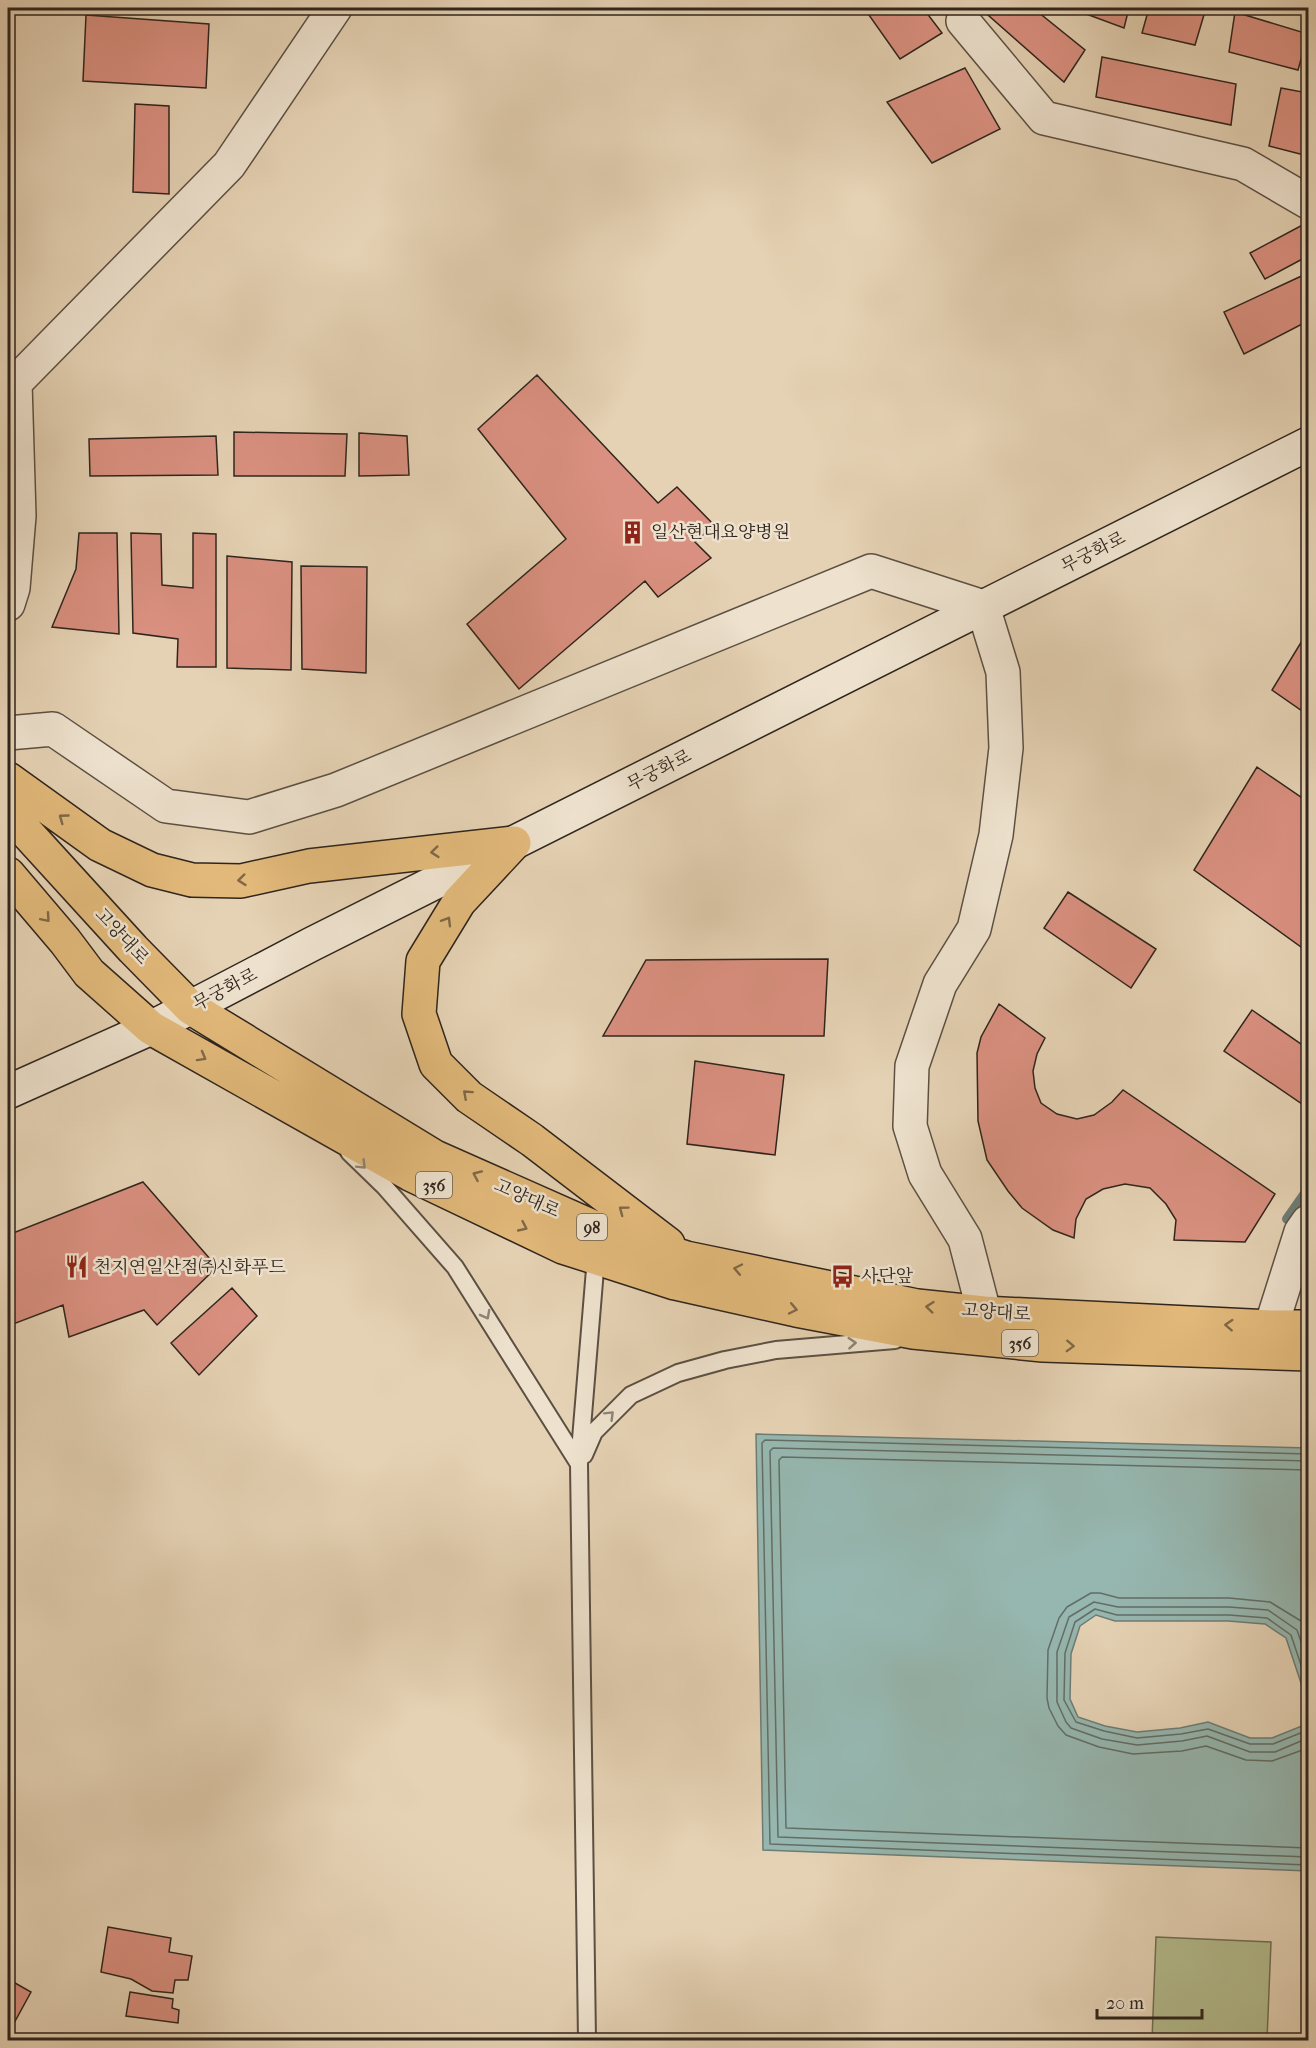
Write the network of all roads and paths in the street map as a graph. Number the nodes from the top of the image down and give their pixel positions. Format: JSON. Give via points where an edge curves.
{"nodes":[{"id":1,"x":334,"y":8,"type":"edge"},
{"id":2,"x":963,"y":21,"type":"dead end"},
{"id":3,"x":1308,"y":201,"type":"edge"},
{"id":4,"x":1307,"y":442,"type":"edge"},
{"id":5,"x":8,"y":604,"type":"edge"},
{"id":6,"x":983,"y":607,"type":"junction"},
{"id":7,"x":8,"y":733,"type":"edge"},
{"id":8,"x":8,"y":779,"type":"edge"},
{"id":9,"x":8,"y":812,"type":"edge"},
{"id":10,"x":514,"y":843,"type":"junction"},
{"id":11,"x":8,"y":874,"type":"edge"},
{"id":12,"x":190,"y":1008,"type":"junction"},
{"id":13,"x":152,"y":1028,"type":"junction"},
{"id":14,"x":8,"y":1092,"type":"edge"},
{"id":15,"x":321,"y":1124,"type":"junction"},
{"id":16,"x":1308,"y":1222,"type":"edge"},
{"id":17,"x":596,"y":1257,"type":"junction"},
{"id":18,"x":686,"y":1258,"type":"junction"},
{"id":19,"x":988,"y":1327,"type":"junction"},
{"id":20,"x":1308,"y":1327,"type":"edge"},
{"id":21,"x":948,"y":1336,"type":"junction"},
{"id":22,"x":1267,"y":1340,"type":"junction"},
{"id":23,"x":1308,"y":1354,"type":"edge"},
{"id":24,"x":579,"y":1464,"type":"junction"},
{"id":25,"x":587,"y":2040,"type":"edge"}],
"edges":[{"from":1,"to":5,"type":"street","via":[[229,165],[15,383],[19,516]]},
{"from":2,"to":3,"type":"street","via":[[1044,118],[1243,164]]},
{"from":4,"to":6,"type":"street","name":"무궁화로"},
{"from":6,"to":7,"type":"street","via":[[871,571],[336,790],[249,817],[166,806],[54,729]]},
{"from":6,"to":10,"type":"street","name":"무궁화로"},
{"from":6,"to":19,"type":"street","via":[[1004,672],[1006,748],[996,835],[974,929],[940,984],[912,1066],[910,1126],[925,1174],[964,1239]]},
{"from":10,"to":8,"type":"main road","one_way":true,"via":[[309,866],[241,881],[192,880],[152,870],[100,845]]},
{"from":9,"to":12,"type":"main road","name":"고양대로","number":"98"},
{"from":10,"to":12,"type":"street","name":"무궁화로"},
{"from":18,"to":10,"type":"main road","one_way":true,"via":[[532,1140],[469,1097],[436,1064],[419,1014],[423,961],[459,902]]},
{"from":11,"to":13,"type":"main road","name":"고양대로","number":"356","one_way":true,"via":[[89,973]]},
{"from":12,"to":13,"type":"street","name":"무궁화로"},
{"from":18,"to":12,"type":"main road","name":"고양대로","number":"98","one_way":true,"via":[[602,1231],[435,1157]]},
{"from":13,"to":14,"type":"street","name":"무궁화로"},
{"from":13,"to":15,"type":"main road","name":"고양대로","number":"356","one_way":true},
{"from":15,"to":17,"type":"main road","name":"고양대로","number":"356","one_way":true,"via":[[410,1174],[563,1247]]},
{"from":15,"to":24,"type":"lane","one_way":true,"via":[[384,1186],[456,1267]]},
{"from":16,"to":22,"type":"street","via":[[1301,1232]]},
{"from":17,"to":21,"type":"main road","name":"고양대로","number":"356","one_way":true,"via":[[675,1283],[796,1310]]},
{"from":17,"to":24,"type":"lane"},
{"from":19,"to":18,"type":"main road","name":"고양대로","number":"98","one_way":true,"via":[[917,1306]]},
{"from":19,"to":21,"type":"main road","name":"고양대로","number":"356"},
{"from":19,"to":22,"type":"main road","name":"고양대로","number":"356","via":[[1043,1346]]},
{"from":20,"to":22,"type":"main road","name":"고양대로"},
{"from":24,"to":21,"type":"lane","one_way":true,"via":[[594,1432],[631,1395],[678,1373],[776,1350]]},
{"from":22,"to":23,"type":"main road","name":"고양대로","number":"356"},
{"from":24,"to":25,"type":"lane"}]}
